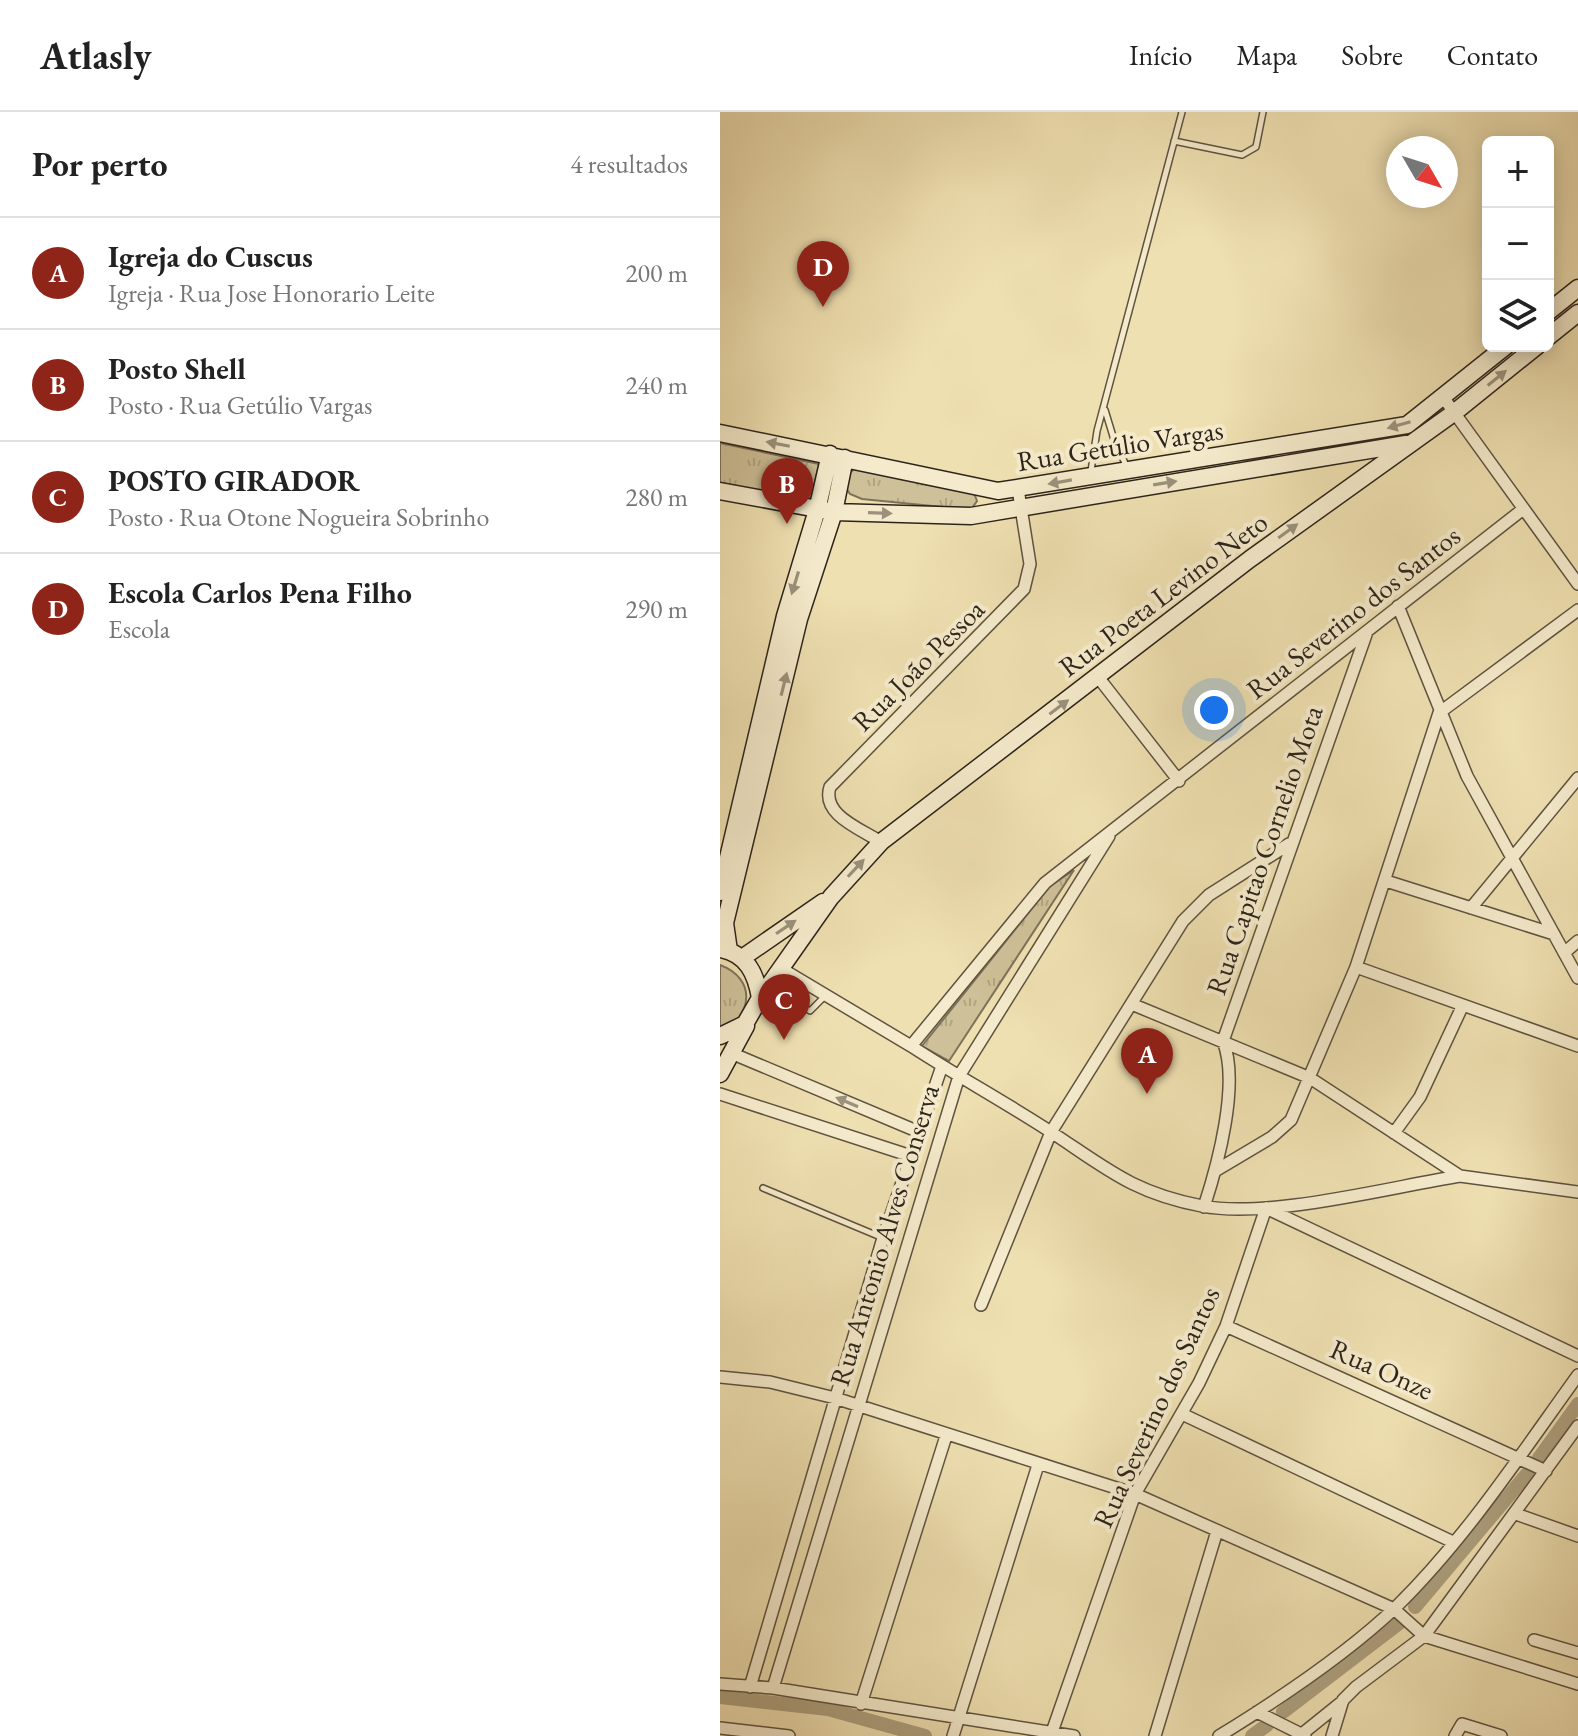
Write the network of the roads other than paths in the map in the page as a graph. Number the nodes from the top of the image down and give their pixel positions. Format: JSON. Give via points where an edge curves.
{"nodes":[{"id":1,"x":1182,"y":112,"type":"edge"},
{"id":2,"x":1263,"y":112,"type":"edge"},
{"id":3,"x":1174,"y":141,"type":"junction"},
{"id":4,"x":1578,"y":288,"type":"edge"},
{"id":5,"x":1554,"y":307,"type":"edge"},
{"id":6,"x":1578,"y":313,"type":"edge"},
{"id":7,"x":1554,"y":332,"type":"edge"},
{"id":8,"x":1499,"y":352,"type":"edge"},
{"id":9,"x":1530,"y":352,"type":"edge"},
{"id":10,"x":1443,"y":397,"type":"junction"},
{"id":11,"x":1105,"y":409,"type":"junction"},
{"id":12,"x":1455,"y":412,"type":"junction"},
{"id":13,"x":720,"y":433,"type":"edge"},
{"id":14,"x":1411,"y":443,"type":"junction"},
{"id":15,"x":837,"y":456,"type":"junction"},
{"id":16,"x":1129,"y":471,"type":"junction"},
{"id":17,"x":1090,"y":486,"type":"junction"},
{"id":18,"x":1131,"y":488,"type":"junction"},
{"id":19,"x":1018,"y":489,"type":"junction"},
{"id":20,"x":720,"y":491,"type":"edge"},
{"id":21,"x":1022,"y":507,"type":"junction"},
{"id":22,"x":1522,"y":510,"type":"junction"},
{"id":23,"x":826,"y":511,"type":"junction"},
{"id":24,"x":1578,"y":584,"type":"edge"},
{"id":25,"x":1398,"y":606,"type":"junction"},
{"id":26,"x":1578,"y":610,"type":"edge"},
{"id":27,"x":1367,"y":630,"type":"junction"},
{"id":28,"x":1098,"y":677,"type":"junction"},
{"id":29,"x":1439,"y":713,"type":"junction"},
{"id":30,"x":1578,"y":778,"type":"edge"},
{"id":31,"x":1179,"y":781,"type":"junction"},
{"id":32,"x":746,"y":812,"type":"junction"},
{"id":33,"x":1114,"y":830,"type":"junction"},
{"id":34,"x":881,"y":842,"type":"junction"},
{"id":35,"x":1289,"y":844,"type":"junction"},
{"id":36,"x":1511,"y":859,"type":"junction"},
{"id":37,"x":1386,"y":881,"type":"junction"},
{"id":38,"x":720,"y":892,"type":"edge"},
{"id":39,"x":831,"y":897,"type":"junction"},
{"id":40,"x":1471,"y":908,"type":"junction"},
{"id":41,"x":1554,"y":934,"type":"junction"},
{"id":42,"x":1578,"y":941,"type":"edge"},
{"id":43,"x":730,"y":953,"type":"edge"},
{"id":44,"x":1564,"y":953,"type":"junction"},
{"id":45,"x":1356,"y":967,"type":"junction"},
{"id":46,"x":782,"y":969,"type":"junction"},
{"id":47,"x":1578,"y":978,"type":"edge"},
{"id":48,"x":826,"y":995,"type":"junction"},
{"id":49,"x":761,"y":998,"type":"junction"},
{"id":50,"x":1134,"y":1005,"type":"junction"},
{"id":51,"x":1462,"y":1007,"type":"junction"},
{"id":52,"x":720,"y":1036,"type":"edge"},
{"id":53,"x":1223,"y":1041,"type":"junction"},
{"id":54,"x":911,"y":1046,"type":"junction"},
{"id":55,"x":1578,"y":1046,"type":"edge"},
{"id":56,"x":731,"y":1053,"type":"junction"},
{"id":57,"x":942,"y":1066,"type":"junction"},
{"id":58,"x":720,"y":1074,"type":"edge"},
{"id":59,"x":959,"y":1076,"type":"junction"},
{"id":60,"x":1310,"y":1078,"type":"junction"},
{"id":61,"x":720,"y":1094,"type":"edge"},
{"id":62,"x":919,"y":1132,"type":"junction"},
{"id":63,"x":1051,"y":1132,"type":"junction"},
{"id":64,"x":1394,"y":1133,"type":"junction"},
{"id":65,"x":911,"y":1156,"type":"junction"},
{"id":66,"x":1215,"y":1171,"type":"junction"},
{"id":67,"x":1460,"y":1176,"type":"junction"},
{"id":68,"x":763,"y":1188,"type":"dead end"},
{"id":69,"x":1578,"y":1192,"type":"edge"},
{"id":70,"x":1204,"y":1207,"type":"junction"},
{"id":71,"x":1266,"y":1208,"type":"junction"},
{"id":72,"x":883,"y":1238,"type":"junction"},
{"id":73,"x":981,"y":1305,"type":"dead end"},
{"id":74,"x":1226,"y":1326,"type":"junction"},
{"id":75,"x":1578,"y":1356,"type":"edge"},
{"id":76,"x":1578,"y":1375,"type":"edge"},
{"id":77,"x":720,"y":1377,"type":"edge"},
{"id":78,"x":835,"y":1398,"type":"junction"},
{"id":79,"x":856,"y":1405,"type":"junction"},
{"id":80,"x":1182,"y":1414,"type":"junction"},
{"id":81,"x":1578,"y":1426,"type":"edge"},
{"id":82,"x":946,"y":1436,"type":"junction"},
{"id":83,"x":1523,"y":1458,"type":"junction"},
{"id":84,"x":1038,"y":1465,"type":"junction"},
{"id":85,"x":1543,"y":1469,"type":"junction"},
{"id":86,"x":1135,"y":1494,"type":"junction"},
{"id":87,"x":1516,"y":1514,"type":"junction"},
{"id":88,"x":1217,"y":1531,"type":"junction"},
{"id":89,"x":1578,"y":1536,"type":"edge"},
{"id":90,"x":1453,"y":1542,"type":"junction"},
{"id":91,"x":1398,"y":1611,"type":"junction"},
{"id":92,"x":1421,"y":1632,"type":"junction"},
{"id":93,"x":1534,"y":1640,"type":"dead end"},
{"id":94,"x":1578,"y":1653,"type":"edge"},
{"id":95,"x":720,"y":1684,"type":"edge"},
{"id":96,"x":1578,"y":1684,"type":"edge"},
{"id":97,"x":750,"y":1687,"type":"junction"},
{"id":98,"x":773,"y":1688,"type":"junction"},
{"id":99,"x":1343,"y":1700,"type":"junction"},
{"id":100,"x":861,"y":1704,"type":"junction"},
{"id":101,"x":1263,"y":1715,"type":"junction"},
{"id":102,"x":720,"y":1728,"type":"edge"},
{"id":103,"x":954,"y":1729,"type":"edge"},
{"id":104,"x":1052,"y":1732,"type":"junction"},
{"id":105,"x":1300,"y":1734,"type":"edge"},
{"id":106,"x":789,"y":1736,"type":"edge"},
{"id":107,"x":1074,"y":1736,"type":"edge"},
{"id":108,"x":1155,"y":1736,"type":"edge"},
{"id":109,"x":1219,"y":1736,"type":"edge"},
{"id":110,"x":1332,"y":1736,"type":"edge"},
{"id":111,"x":1455,"y":1736,"type":"edge"},
{"id":112,"x":1501,"y":1736,"type":"edge"}],
"edges":[{"from":1,"to":3,"type":"lane"},
{"from":2,"to":3,"type":"lane","via":[[1256,147],[1242,155]]},
{"from":3,"to":11,"type":"lane"},
{"from":4,"to":5,"type":"main road"},
{"from":6,"to":7,"type":"main road"},
{"from":8,"to":10,"type":"main road","name":"Rua Getúlio Vargas"},
{"from":12,"to":9,"type":"main road","name":"Rua Poeta Levino Neto","one_way":true},
{"from":10,"to":12,"type":"street"},
{"from":10,"to":16,"type":"main road","name":"Rua Getúlio Vargas","one_way":true,"via":[[1407,425]]},
{"from":11,"to":16,"type":"lane"},
{"from":11,"to":17,"type":"lane"},
{"from":12,"to":14,"type":"main road","name":"Rua Poeta Levino Neto"},
{"from":12,"to":22,"type":"street"},
{"from":15,"to":13,"type":"main road","name":"Rua Getúlio Vargas","one_way":true},
{"from":18,"to":14,"type":"main road","name":"Rua Getúlio Vargas","one_way":true},
{"from":28,"to":14,"type":"main road","name":"Rua Poeta Levino Neto","one_way":true},
{"from":15,"to":19,"type":"main road","name":"Rua Getúlio Vargas","via":[[983,489]]},
{"from":15,"to":23,"type":"main road"},
{"from":16,"to":17,"type":"main road","name":"Rua Getúlio Vargas"},
{"from":16,"to":18,"type":"main road"},
{"from":17,"to":18,"type":"main road","name":"Rua Getúlio Vargas"},
{"from":17,"to":19,"type":"main road","name":"Rua Getúlio Vargas","one_way":true},
{"from":17,"to":21,"type":"main road","name":"Rua Getúlio Vargas"},
{"from":19,"to":21,"type":"street","name":"Rua João Pessoa"},
{"from":20,"to":23,"type":"main road","name":"Rua Getúlio Vargas"},
{"from":23,"to":21,"type":"main road","name":"Rua Getúlio Vargas","one_way":true,"via":[[971,516]]},
{"from":21,"to":34,"type":"street","name":"Rua João Pessoa","via":[[1030,564],[1024,589],[830,787],[833,810]]},
{"from":22,"to":24,"type":"street"},
{"from":22,"to":25,"type":"street","name":"Rua Severino dos Santos"},
{"from":23,"to":32,"type":"main road","via":[[792,618]]},
{"from":25,"to":27,"type":"street","name":"Rua Severino dos Santos"},
{"from":25,"to":29,"type":"street"},
{"from":26,"to":29,"type":"street"},
{"from":27,"to":31,"type":"street","name":"Rua Severino dos Santos"},
{"from":27,"to":35,"type":"street","name":"Rua Capitao Cornelio Mota"},
{"from":28,"to":31,"type":"street"},
{"from":34,"to":28,"type":"main road","name":"Rua Poeta Levino Neto","one_way":true},
{"from":29,"to":36,"type":"street"},
{"from":29,"to":37,"type":"street"},
{"from":30,"to":36,"type":"street"},
{"from":31,"to":33,"type":"street","name":"Rua Severino dos Santos"},
{"from":32,"to":38,"type":"main road"},
{"from":32,"to":43,"type":"main road","via":[[725,923]]},
{"from":33,"to":54,"type":"street","name":"Rua Severino dos Santos","via":[[1045,883]]},
{"from":33,"to":59,"type":"street","name":"Rua Antonio Alves Conserva"},
{"from":39,"to":34,"type":"main road","name":"Rua Poeta Levino Neto","one_way":true},
{"from":35,"to":50,"type":"street","via":[[1193,907]]},
{"from":35,"to":53,"type":"street","name":"Rua Capitao Cornelio Mota"},
{"from":36,"to":40,"type":"street"},
{"from":36,"to":41,"type":"street"},
{"from":37,"to":40,"type":"street"},
{"from":37,"to":45,"type":"street"},
{"from":43,"to":39,"type":"main road","name":"Rua Poeta Levino Neto","one_way":true},
{"from":39,"to":46,"type":"main road","name":"Rua Poeta Levino Neto"},
{"from":40,"to":41,"type":"street"},
{"from":41,"to":44,"type":"street"},
{"from":42,"to":44,"type":"street"},
{"from":43,"to":49,"type":"main road","via":[[752,969]]},
{"from":44,"to":47,"type":"street"},
{"from":45,"to":51,"type":"street"},
{"from":45,"to":60,"type":"street"},
{"from":46,"to":48,"type":"street"},
{"from":46,"to":49,"type":"main road","name":"Rua Poeta Levino Neto"},
{"from":48,"to":49,"type":"lane","via":[[810,1011]]},
{"from":48,"to":54,"type":"street"},
{"from":49,"to":52,"type":"main road","via":[[745,1024]]},
{"from":49,"to":56,"type":"main road"},
{"from":50,"to":53,"type":"street"},
{"from":50,"to":63,"type":"street"},
{"from":51,"to":55,"type":"street"},
{"from":51,"to":64,"type":"street","via":[[1420,1097]]},
{"from":53,"to":60,"type":"street"},
{"from":53,"to":66,"type":"street","via":[[1231,1062]]},
{"from":54,"to":57,"type":"street"},
{"from":56,"to":58,"type":"main road"},
{"from":62,"to":56,"type":"street","one_way":true},
{"from":57,"to":59,"type":"street"},
{"from":57,"to":62,"type":"street"},
{"from":59,"to":63,"type":"street"},
{"from":59,"to":79,"type":"street","name":"Rua Antonio Alves Conserva"},
{"from":60,"to":64,"type":"street"},
{"from":60,"to":66,"type":"street","via":[[1291,1120]]},
{"from":61,"to":65,"type":"street"},
{"from":62,"to":65,"type":"street"},
{"from":63,"to":70,"type":"street","via":[[1111,1175]]},
{"from":63,"to":73,"type":"street"},
{"from":64,"to":67,"type":"street"},
{"from":65,"to":72,"type":"street"},
{"from":66,"to":70,"type":"street"},
{"from":67,"to":69,"type":"street"},
{"from":67,"to":71,"type":"street"},
{"from":68,"to":72,"type":"lane"},
{"from":70,"to":71,"type":"street"},
{"from":71,"to":74,"type":"street","name":"Rua Severino dos Santos"},
{"from":71,"to":75,"type":"street"},
{"from":72,"to":78,"type":"street"},
{"from":74,"to":80,"type":"street","name":"Rua Severino dos Santos"},
{"from":74,"to":83,"type":"street","name":"Rua Onze"},
{"from":76,"to":83,"type":"street"},
{"from":77,"to":78,"type":"street","via":[[770,1382]]},
{"from":78,"to":79,"type":"street"},
{"from":78,"to":97,"type":"street"},
{"from":79,"to":82,"type":"street"},
{"from":79,"to":98,"type":"street","name":"Rua Antonio Alves Conserva"},
{"from":80,"to":86,"type":"street","name":"Rua Severino dos Santos"},
{"from":80,"to":90,"type":"street"},
{"from":81,"to":85,"type":"street"},
{"from":82,"to":84,"type":"street"},
{"from":82,"to":100,"type":"street"},
{"from":83,"to":85,"type":"street","name":"Rua Onze"},
{"from":83,"to":90,"type":"street"},
{"from":84,"to":86,"type":"street"},
{"from":84,"to":103,"type":"street"},
{"from":85,"to":87,"type":"street"},
{"from":86,"to":88,"type":"street"},
{"from":86,"to":104,"type":"street","name":"Rua Severino dos Santos"},
{"from":87,"to":89,"type":"street"},
{"from":87,"to":92,"type":"street"},
{"from":88,"to":91,"type":"street"},
{"from":88,"to":108,"type":"street"},
{"from":90,"to":91,"type":"street"},
{"from":91,"to":92,"type":"street"},
{"from":91,"to":101,"type":"street"},
{"from":92,"to":96,"type":"street"},
{"from":92,"to":99,"type":"street"},
{"from":93,"to":94,"type":"street"},
{"from":95,"to":97,"type":"street"},
{"from":97,"to":98,"type":"street"},
{"from":98,"to":100,"type":"street"},
{"from":99,"to":105,"type":"street"},
{"from":99,"to":110,"type":"street"},
{"from":100,"to":103,"type":"street"},
{"from":101,"to":105,"type":"street"},
{"from":101,"to":109,"type":"street"},
{"from":102,"to":106,"type":"street"},
{"from":103,"to":104,"type":"street"},
{"from":104,"to":107,"type":"street"},
{"from":111,"to":112,"type":"street","via":[[1462,1724]]}]}
